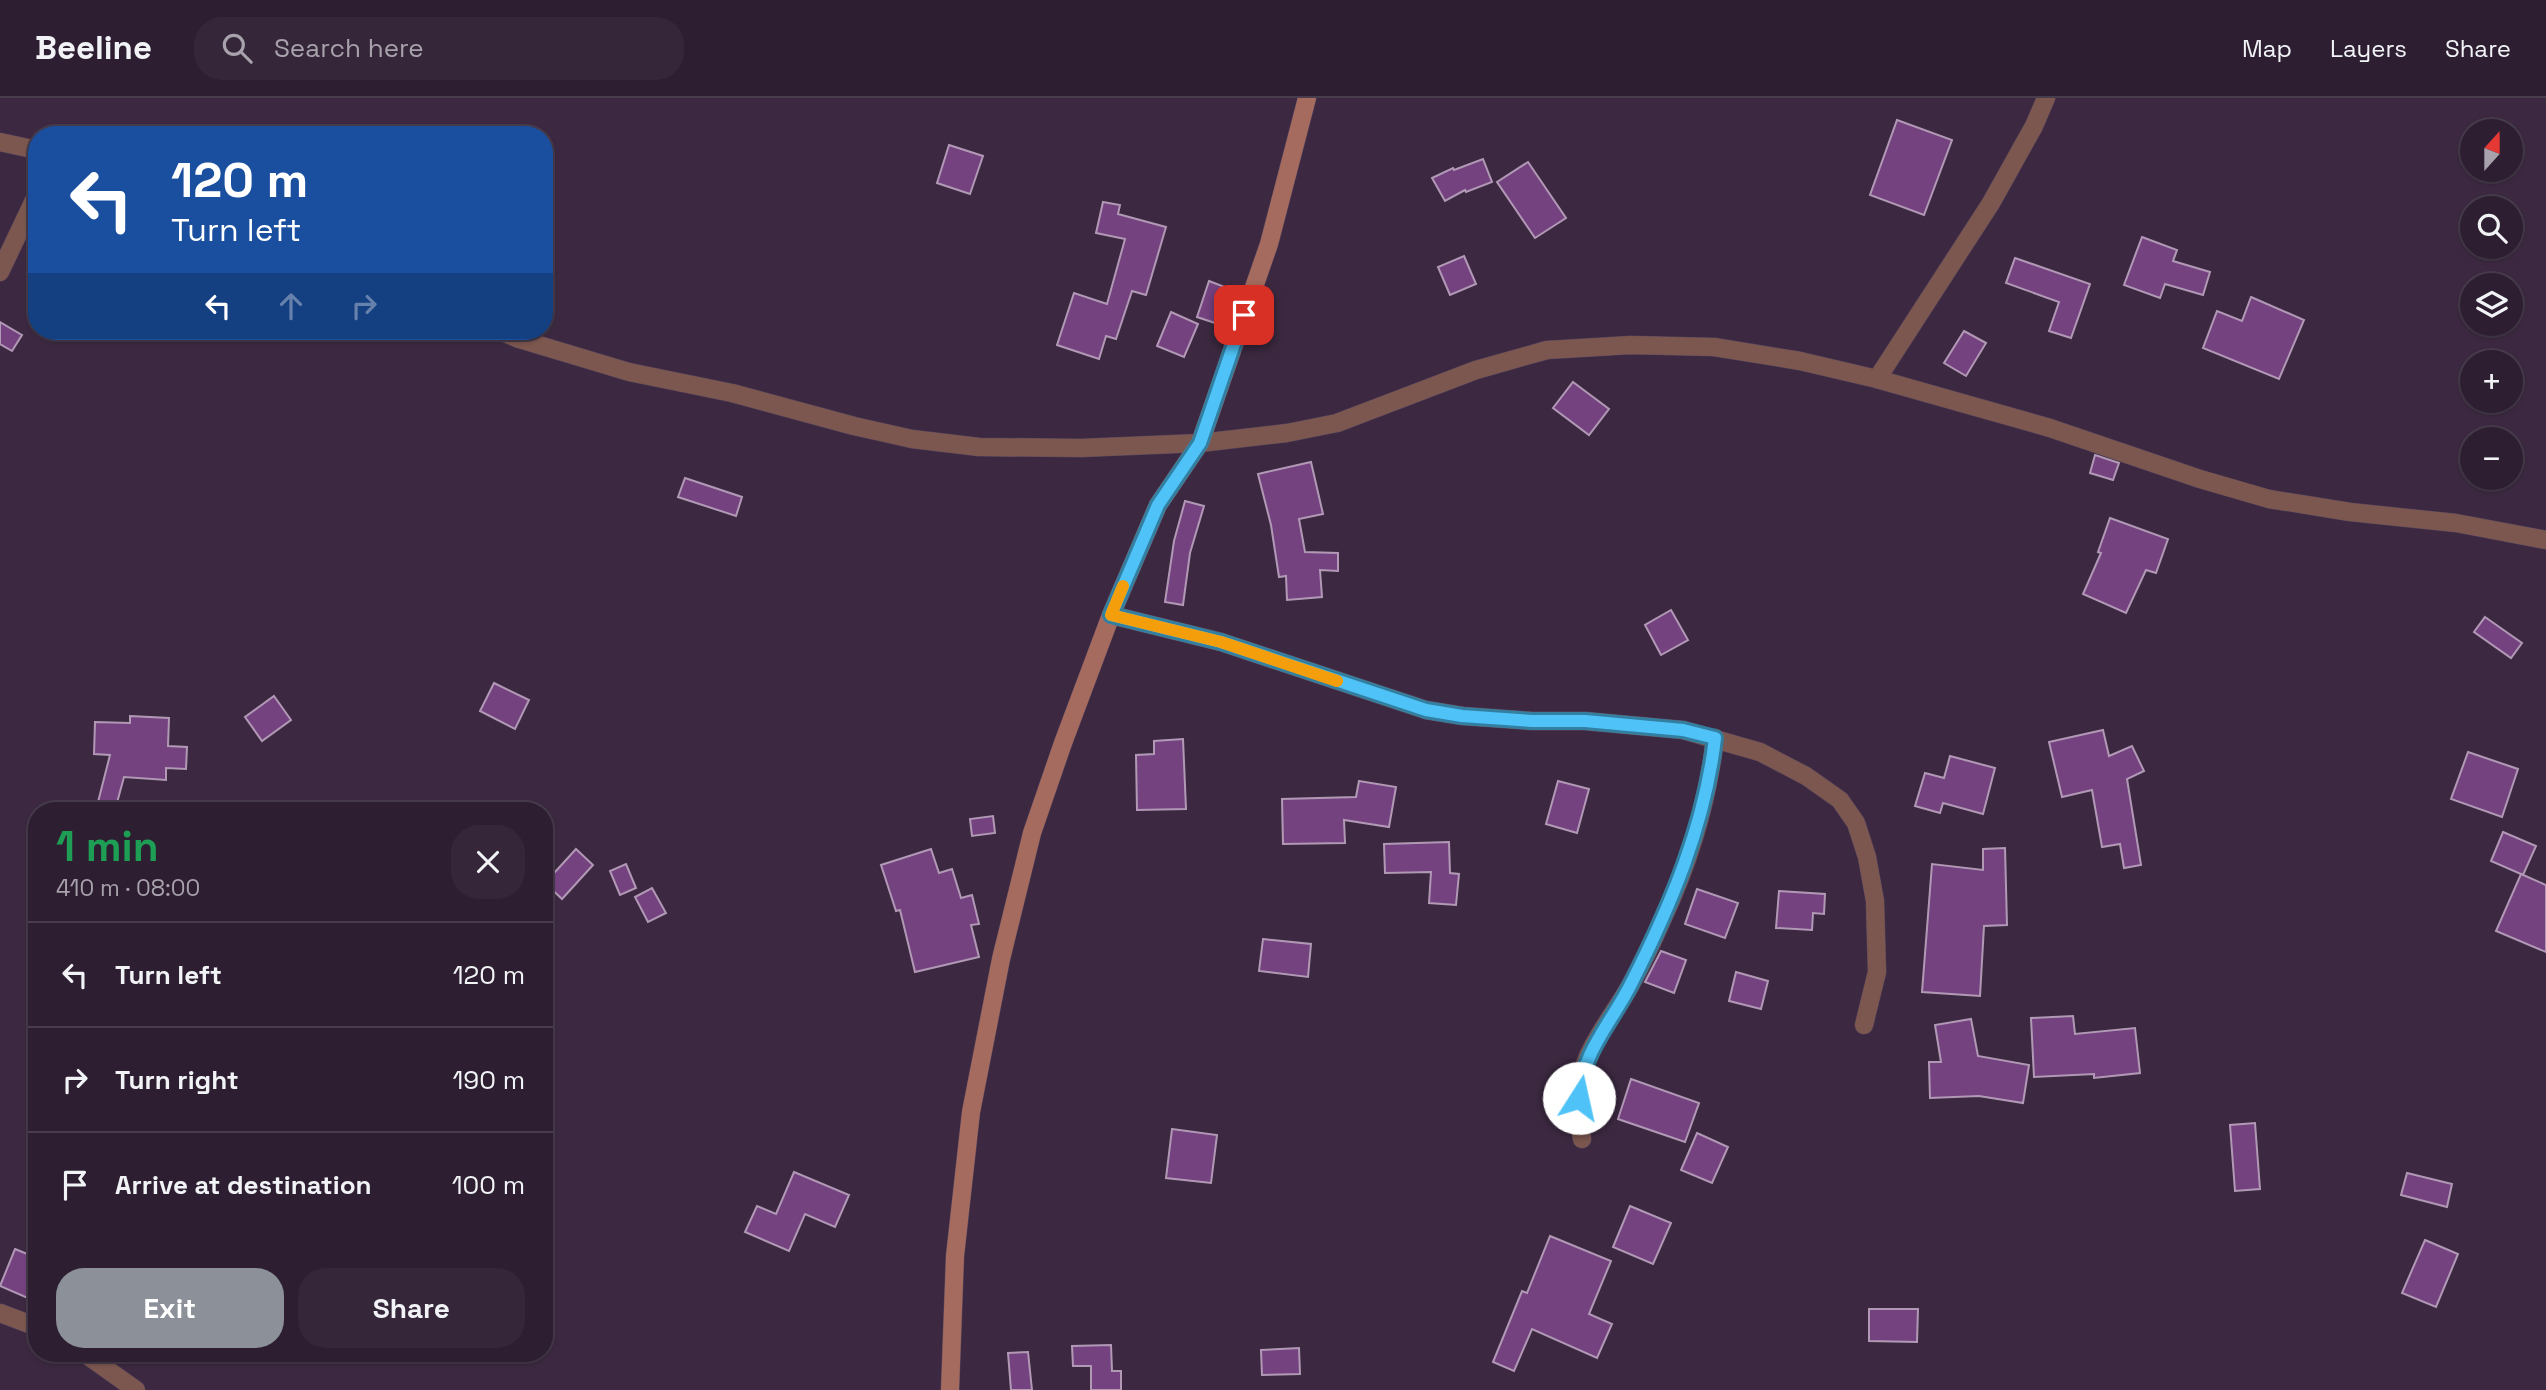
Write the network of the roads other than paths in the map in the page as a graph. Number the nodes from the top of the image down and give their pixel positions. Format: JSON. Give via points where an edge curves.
{"nodes":[{"id":1,"x":1307,"y":98,"type":"edge"},
{"id":2,"x":2046,"y":98,"type":"edge"},
{"id":3,"x":0,"y":142,"type":"edge"},
{"id":4,"x":28,"y":147,"type":"edge"},
{"id":5,"x":28,"y":213,"type":"edge"},
{"id":6,"x":0,"y":272,"type":"edge"},
{"id":7,"x":522,"y":340,"type":"edge"},
{"id":8,"x":1877,"y":379,"type":"junction"},
{"id":9,"x":1200,"y":443,"type":"junction"},
{"id":10,"x":2546,"y":541,"type":"edge"},
{"id":11,"x":1111,"y":615,"type":"junction"},
{"id":12,"x":1715,"y":738,"type":"junction"},
{"id":13,"x":1864,"y":1025,"type":"dead end"},
{"id":14,"x":1582,"y":1139,"type":"dead end"},
{"id":15,"x":0,"y":1313,"type":"edge"},
{"id":16,"x":28,"y":1323,"type":"edge"},
{"id":17,"x":97,"y":1362,"type":"edge"},
{"id":18,"x":136,"y":1390,"type":"edge"},
{"id":19,"x":950,"y":1390,"type":"edge"}],
"edges":[{"from":1,"to":9,"type":"street","via":[[1269,244]]},
{"from":2,"to":8,"type":"street","via":[[1991,203]]},
{"from":3,"to":4,"type":"street"},
{"from":5,"to":6,"type":"street"},
{"from":7,"to":9,"type":"street","via":[[629,372],[912,439],[1030,448]]},
{"from":8,"to":9,"type":"street","via":[[1714,347],[1547,350],[1476,370],[1337,423]]},
{"from":8,"to":10,"type":"street","via":[[2050,428],[2269,499],[2456,523]]},
{"from":9,"to":11,"type":"street","via":[[1158,505]]},
{"from":11,"to":12,"type":"street","via":[[1221,642],[1426,710],[1683,730]]},
{"from":11,"to":19,"type":"street","via":[[1032,833],[1001,959],[971,1112],[955,1256]]},
{"from":12,"to":13,"type":"street","via":[[1760,752],[1806,776],[1840,800],[1856,823],[1875,901],[1877,947],[1877,972]]},
{"from":12,"to":14,"type":"street","via":[[1705,798],[1664,916],[1586,1061],[1578,1114]]},
{"from":15,"to":16,"type":"street"},
{"from":17,"to":18,"type":"street"}]}
